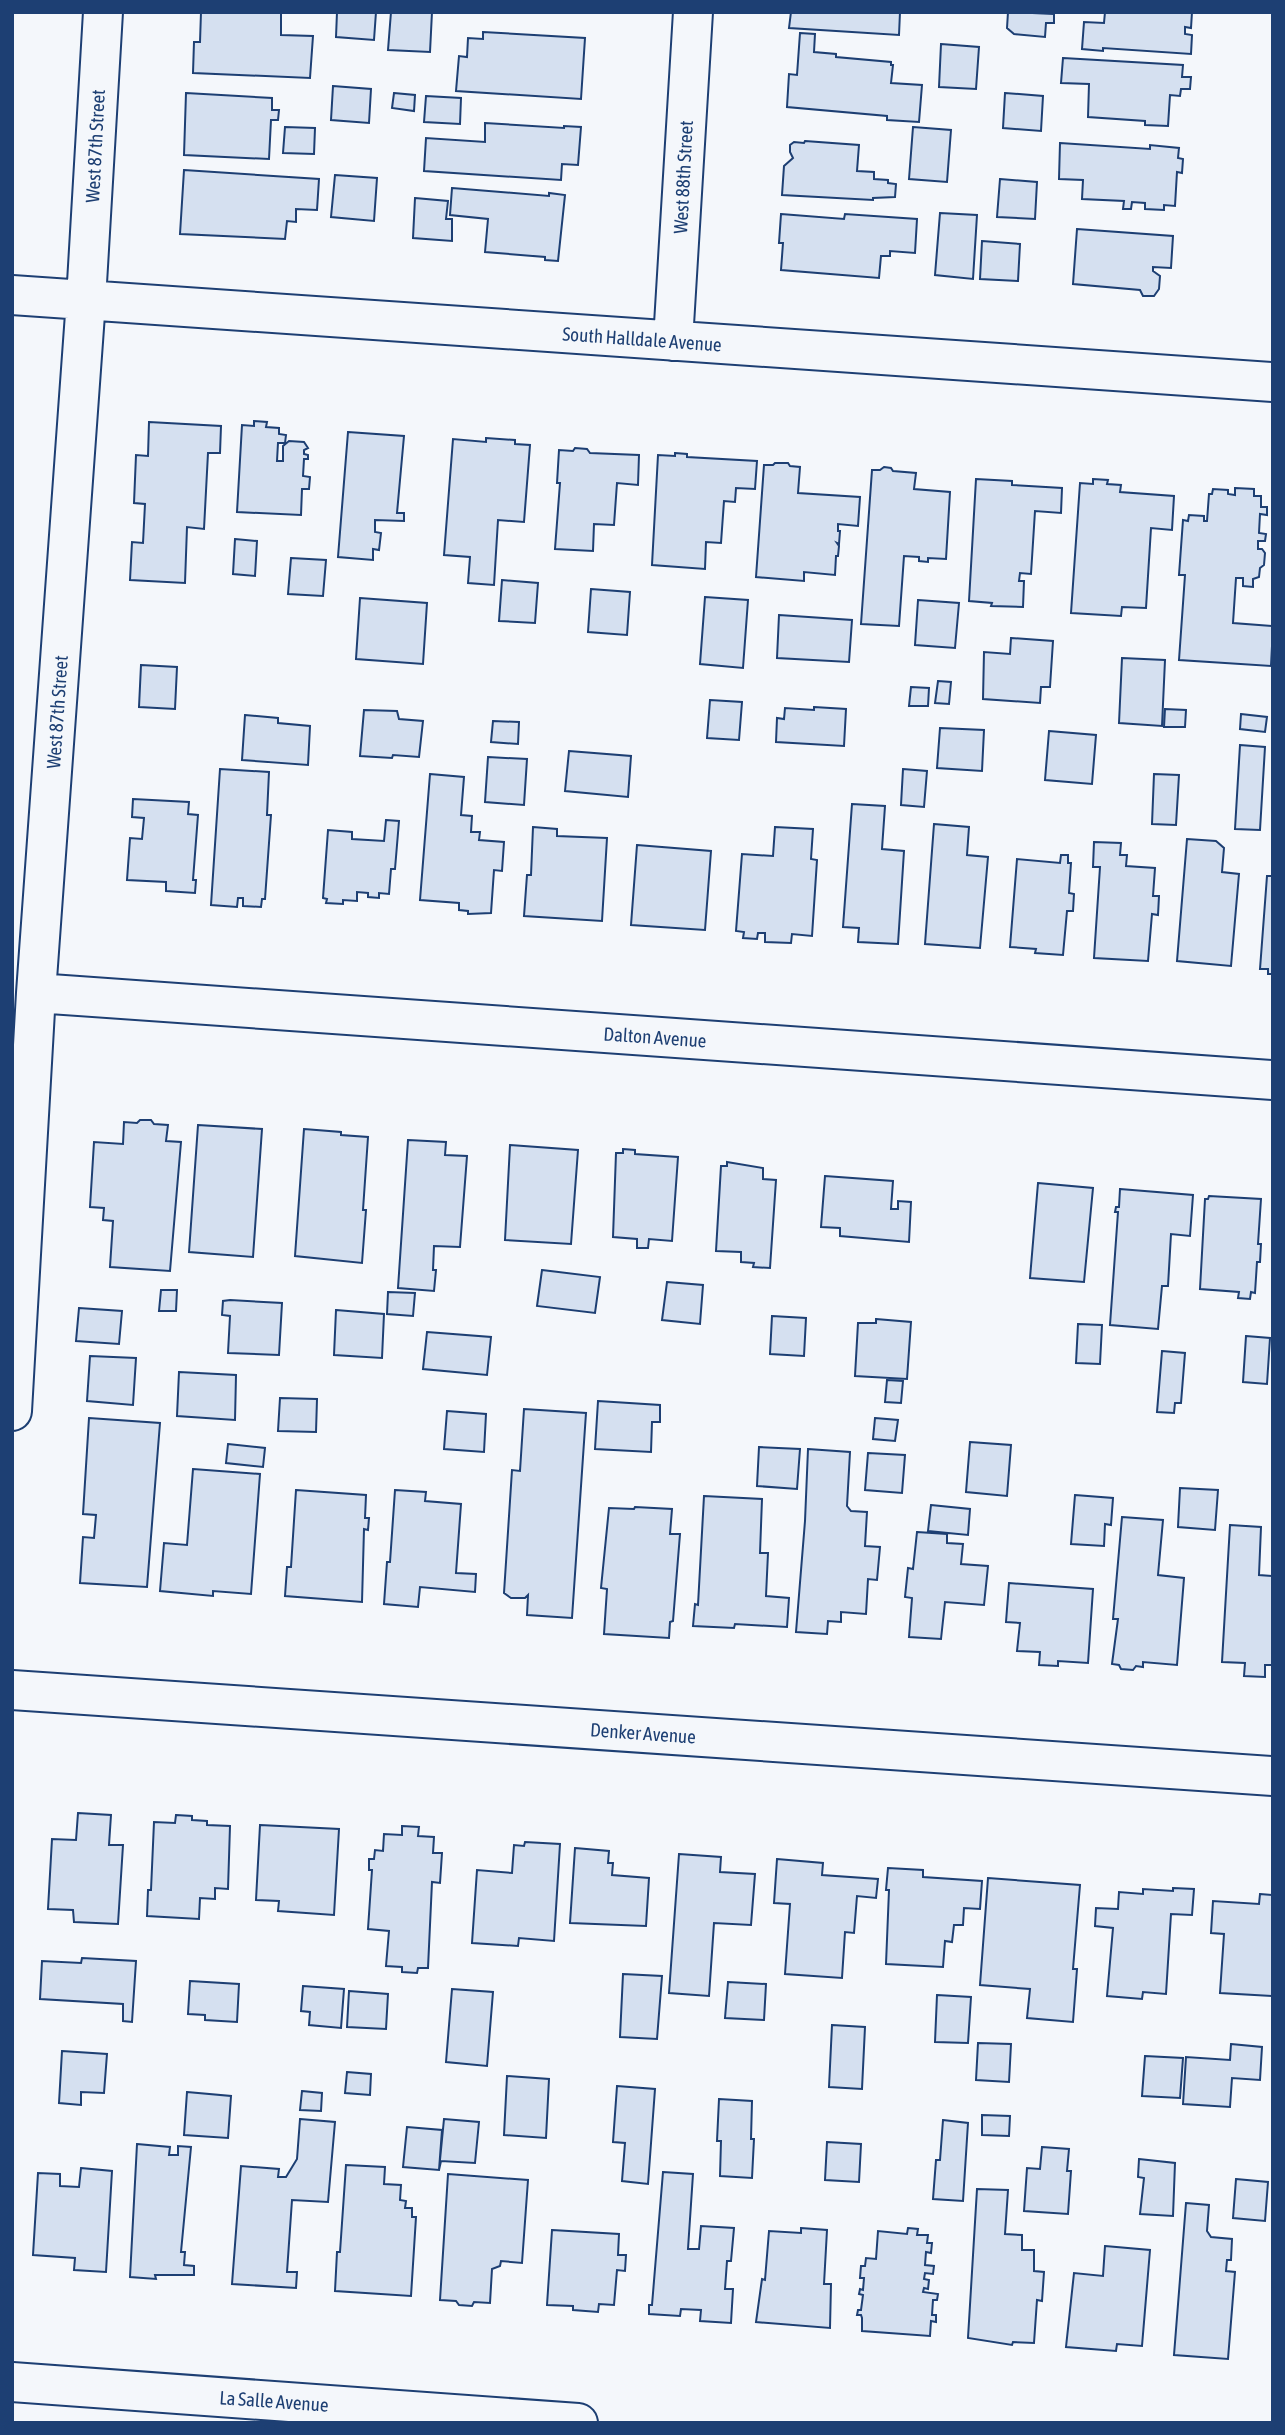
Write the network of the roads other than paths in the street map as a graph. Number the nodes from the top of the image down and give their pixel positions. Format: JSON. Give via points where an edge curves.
{"nodes":[{"id":1,"x":103,"y":12,"type":"edge"},
{"id":2,"x":693,"y":12,"type":"edge"},
{"id":3,"x":12,"y":295,"type":"edge"},
{"id":4,"x":86,"y":300,"type":"junction"},
{"id":5,"x":673,"y":341,"type":"junction"},
{"id":6,"x":1273,"y":382,"type":"edge"},
{"id":7,"x":36,"y":993,"type":"junction"},
{"id":8,"x":1273,"y":1080,"type":"edge"},
{"id":9,"x":12,"y":1411,"type":"edge"},
{"id":10,"x":12,"y":1690,"type":"edge"},
{"id":11,"x":1273,"y":1776,"type":"edge"},
{"id":12,"x":12,"y":2382,"type":"edge"},
{"id":13,"x":578,"y":2423,"type":"edge"}],
"edges":[{"from":1,"to":4,"type":"street","name":"West 87th Street"},
{"from":2,"to":5,"type":"street","name":"West 88th Street"},
{"from":3,"to":4,"type":"street","name":"South Halldale Avenue"},
{"from":4,"to":5,"type":"street","name":"South Halldale Avenue"},
{"from":4,"to":7,"type":"street","name":"West 87th Street"},
{"from":5,"to":6,"type":"street","name":"South Halldale Avenue"},
{"from":7,"to":8,"type":"street","name":"Dalton Avenue"},
{"from":7,"to":9,"type":"street","name":"West 87th Street"},
{"from":10,"to":11,"type":"street","name":"Denker Avenue"},
{"from":12,"to":13,"type":"street","name":"La Salle Avenue"}]}
